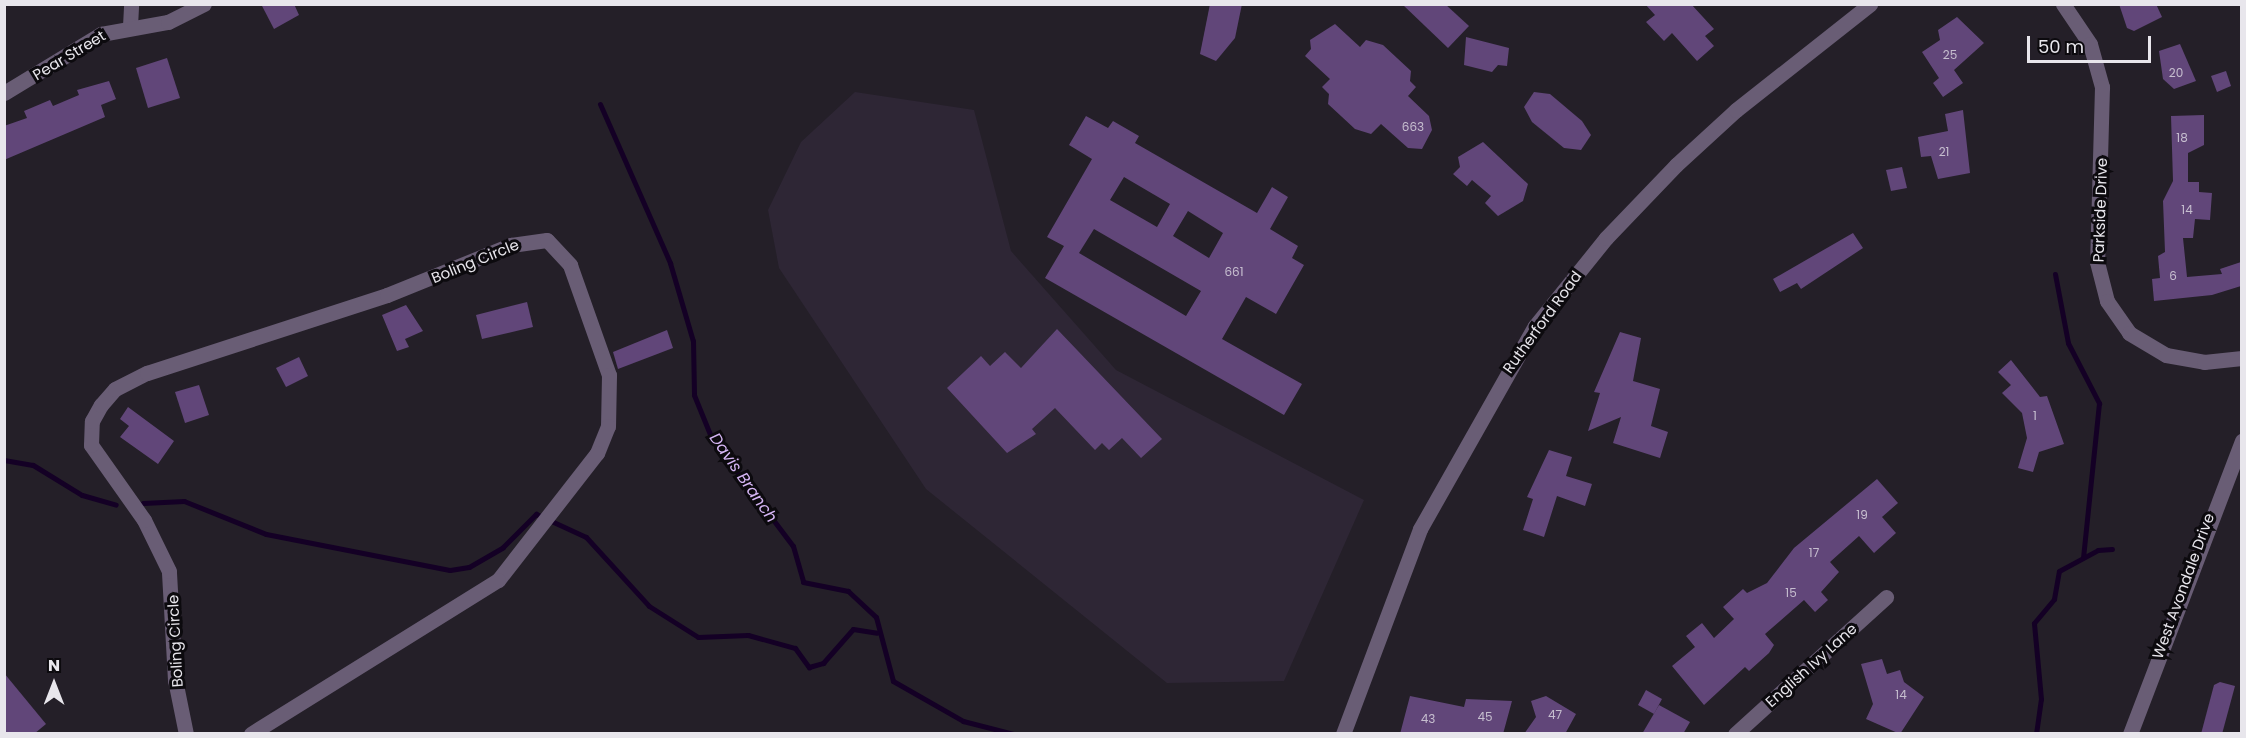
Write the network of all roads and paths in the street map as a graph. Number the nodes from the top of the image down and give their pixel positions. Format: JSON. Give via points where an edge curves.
{"nodes":[{"id":1,"x":131,"y":4,"type":"edge"},
{"id":2,"x":204,"y":4,"type":"edge"},
{"id":3,"x":1870,"y":4,"type":"edge"},
{"id":4,"x":2064,"y":4,"type":"edge"},
{"id":5,"x":130,"y":26,"type":"junction"},
{"id":6,"x":4,"y":93,"type":"edge"},
{"id":7,"x":2241,"y":358,"type":"edge"},
{"id":8,"x":2241,"y":441,"type":"edge"},
{"id":9,"x":1886,"y":597,"type":"dead end"},
{"id":10,"x":186,"y":734,"type":"edge"},
{"id":11,"x":251,"y":734,"type":"edge"},
{"id":12,"x":1343,"y":734,"type":"edge"},
{"id":13,"x":1736,"y":734,"type":"edge"},
{"id":14,"x":2130,"y":734,"type":"edge"}],
"edges":[{"from":1,"to":5,"type":"street"},
{"from":2,"to":5,"type":"street","name":"Pear Street","via":[[168,22]]},
{"from":3,"to":12,"type":"street","name":"Rutherford Road","via":[[1744,103],[1676,165],[1605,238],[1535,326],[1455,459],[1420,529]]},
{"from":4,"to":7,"type":"street","name":"Parkside Drive","via":[[2085,33],[2102,87],[2097,262],[2107,301],[2129,333],[2166,355],[2204,362]]},
{"from":5,"to":6,"type":"street","name":"Pear Street","via":[[101,34]]},
{"from":8,"to":14,"type":"street","name":"West Avondale Drive"},
{"from":9,"to":13,"type":"street","name":"English Ivy Lane"},
{"from":10,"to":11,"type":"street","name":"Boling Circle","via":[[175,680],[169,571],[144,520],[91,445],[97,411],[120,386],[387,295],[511,245],[547,240],[570,265],[609,375],[611,403],[597,453],[492,585]]}]}
